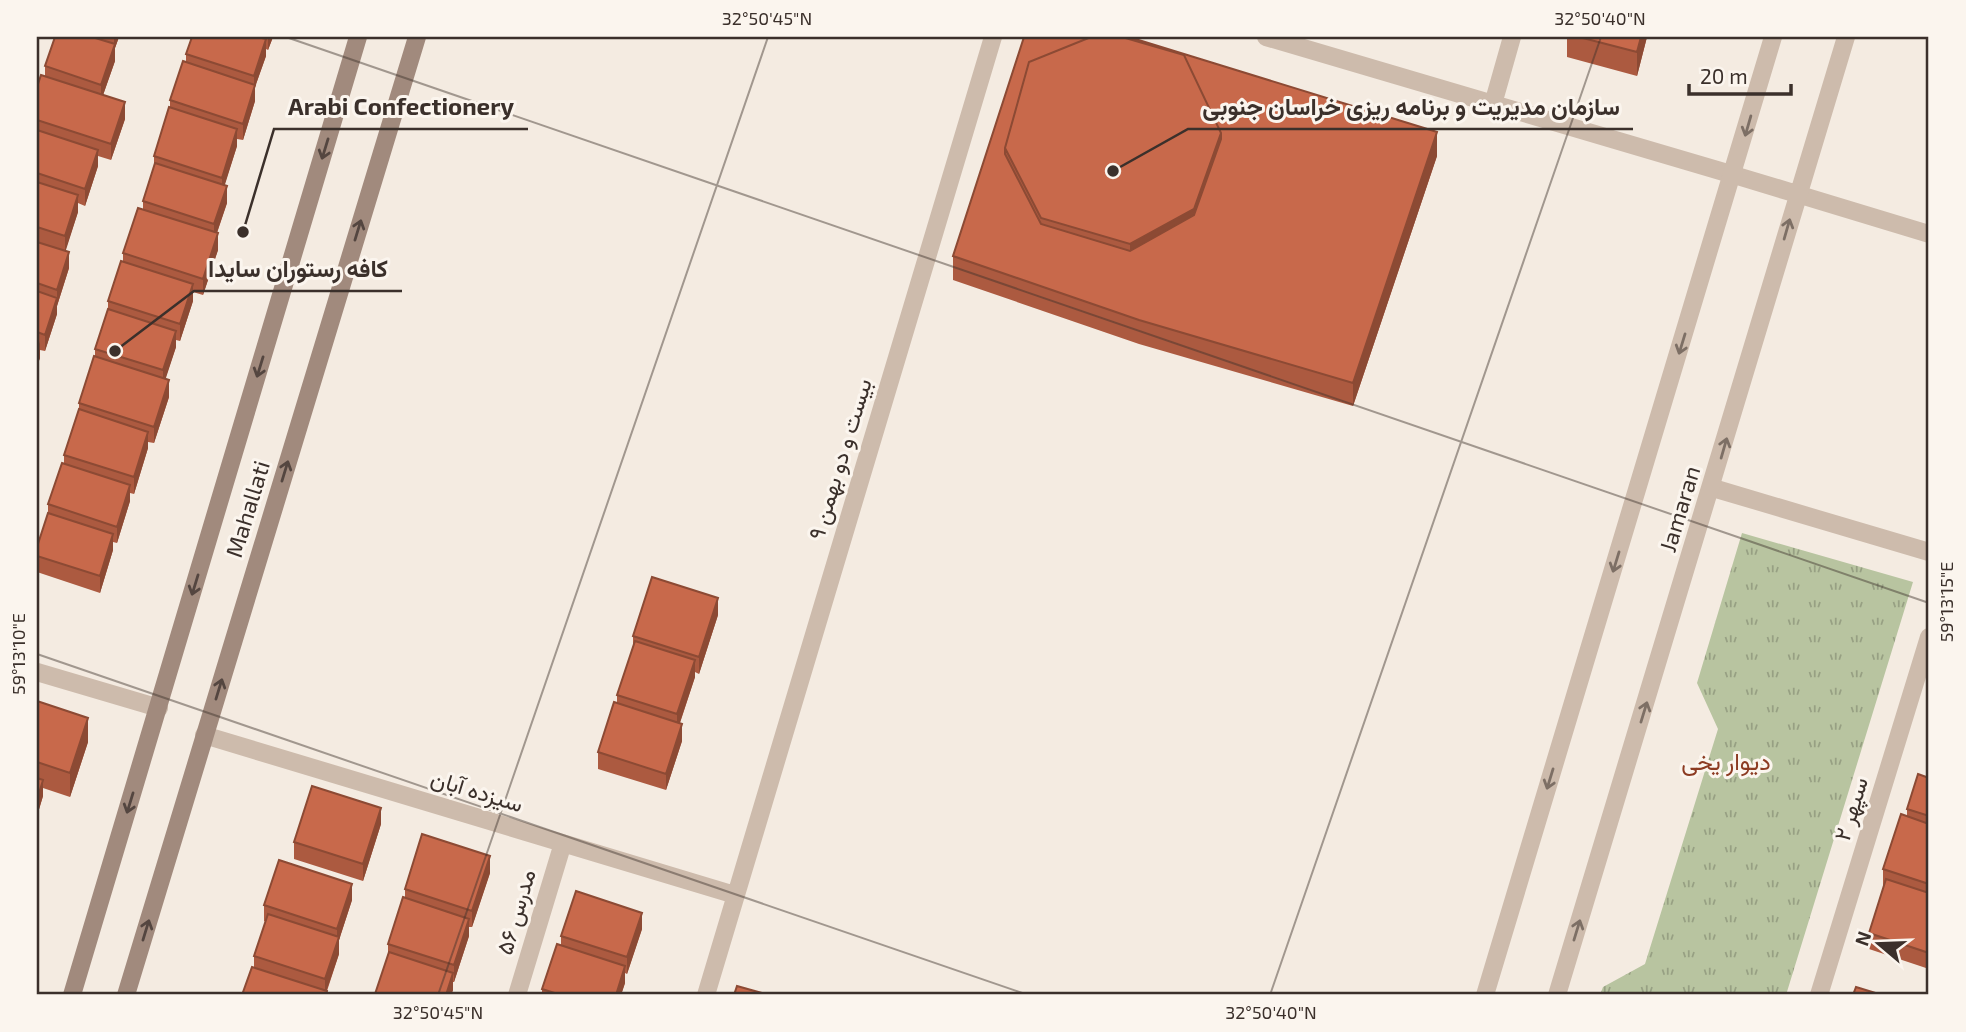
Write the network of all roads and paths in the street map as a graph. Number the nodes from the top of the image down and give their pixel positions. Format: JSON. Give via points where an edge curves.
{"nodes":[{"id":1,"x":358,"y":37,"type":"edge"},
{"id":2,"x":416,"y":37,"type":"edge"},
{"id":3,"x":993,"y":37,"type":"edge"},
{"id":4,"x":1265,"y":37,"type":"edge"},
{"id":5,"x":1333,"y":37,"type":"edge"},
{"id":6,"x":1512,"y":37,"type":"edge"},
{"id":7,"x":1773,"y":37,"type":"edge"},
{"id":8,"x":1846,"y":37,"type":"edge"},
{"id":9,"x":1328,"y":55,"type":"junction"},
{"id":10,"x":1493,"y":104,"type":"junction"},
{"id":11,"x":1734,"y":175,"type":"junction"},
{"id":12,"x":1797,"y":194,"type":"junction"},
{"id":13,"x":1929,"y":234,"type":"edge"},
{"id":14,"x":1713,"y":488,"type":"junction"},
{"id":15,"x":1929,"y":552,"type":"edge"},
{"id":16,"x":1929,"y":637,"type":"edge"},
{"id":17,"x":37,"y":671,"type":"edge"},
{"id":18,"x":159,"y":708,"type":"junction"},
{"id":19,"x":205,"y":735,"type":"junction"},
{"id":20,"x":562,"y":843,"type":"junction"},
{"id":21,"x":735,"y":895,"type":"junction"},
{"id":22,"x":72,"y":995,"type":"edge"},
{"id":23,"x":126,"y":995,"type":"edge"},
{"id":24,"x":517,"y":995,"type":"edge"},
{"id":25,"x":706,"y":995,"type":"edge"},
{"id":26,"x":1485,"y":995,"type":"edge"},
{"id":27,"x":1557,"y":995,"type":"edge"},
{"id":28,"x":1819,"y":995,"type":"edge"}],
"edges":[{"from":1,"to":18,"type":"main road","name":"Mahallati","one_way":true},
{"from":19,"to":2,"type":"main road","name":"Mahallati","one_way":true},
{"from":3,"to":21,"type":"street","name":"بیست و دو بهمن ۹"},
{"from":4,"to":9,"type":"street"},
{"from":5,"to":9,"type":"street"},
{"from":6,"to":10,"type":"street"},
{"from":7,"to":11,"type":"street","name":"Jamaran","one_way":true},
{"from":8,"to":12,"type":"street","name":"Jamaran"},
{"from":9,"to":10,"type":"street"},
{"from":10,"to":11,"type":"street"},
{"from":11,"to":12,"type":"street"},
{"from":11,"to":26,"type":"street","name":"Jamaran","one_way":true},
{"from":12,"to":13,"type":"street"},
{"from":14,"to":12,"type":"street","name":"Jamaran","one_way":true},
{"from":14,"to":15,"type":"street"},
{"from":27,"to":14,"type":"street","name":"Jamaran","one_way":true},
{"from":16,"to":28,"type":"street","name":"سپهر ۲"},
{"from":17,"to":18,"type":"street"},
{"from":18,"to":22,"type":"main road","name":"Mahallati","one_way":true},
{"from":19,"to":20,"type":"street","name":"سیزده آبان"},
{"from":23,"to":19,"type":"main road","name":"Mahallati","one_way":true},
{"from":20,"to":21,"type":"street","name":"سیزده آبان"},
{"from":20,"to":24,"type":"street","name":"مدرس ۵۶"},
{"from":21,"to":25,"type":"street","name":"بیست و دو بهمن ۹"}]}
